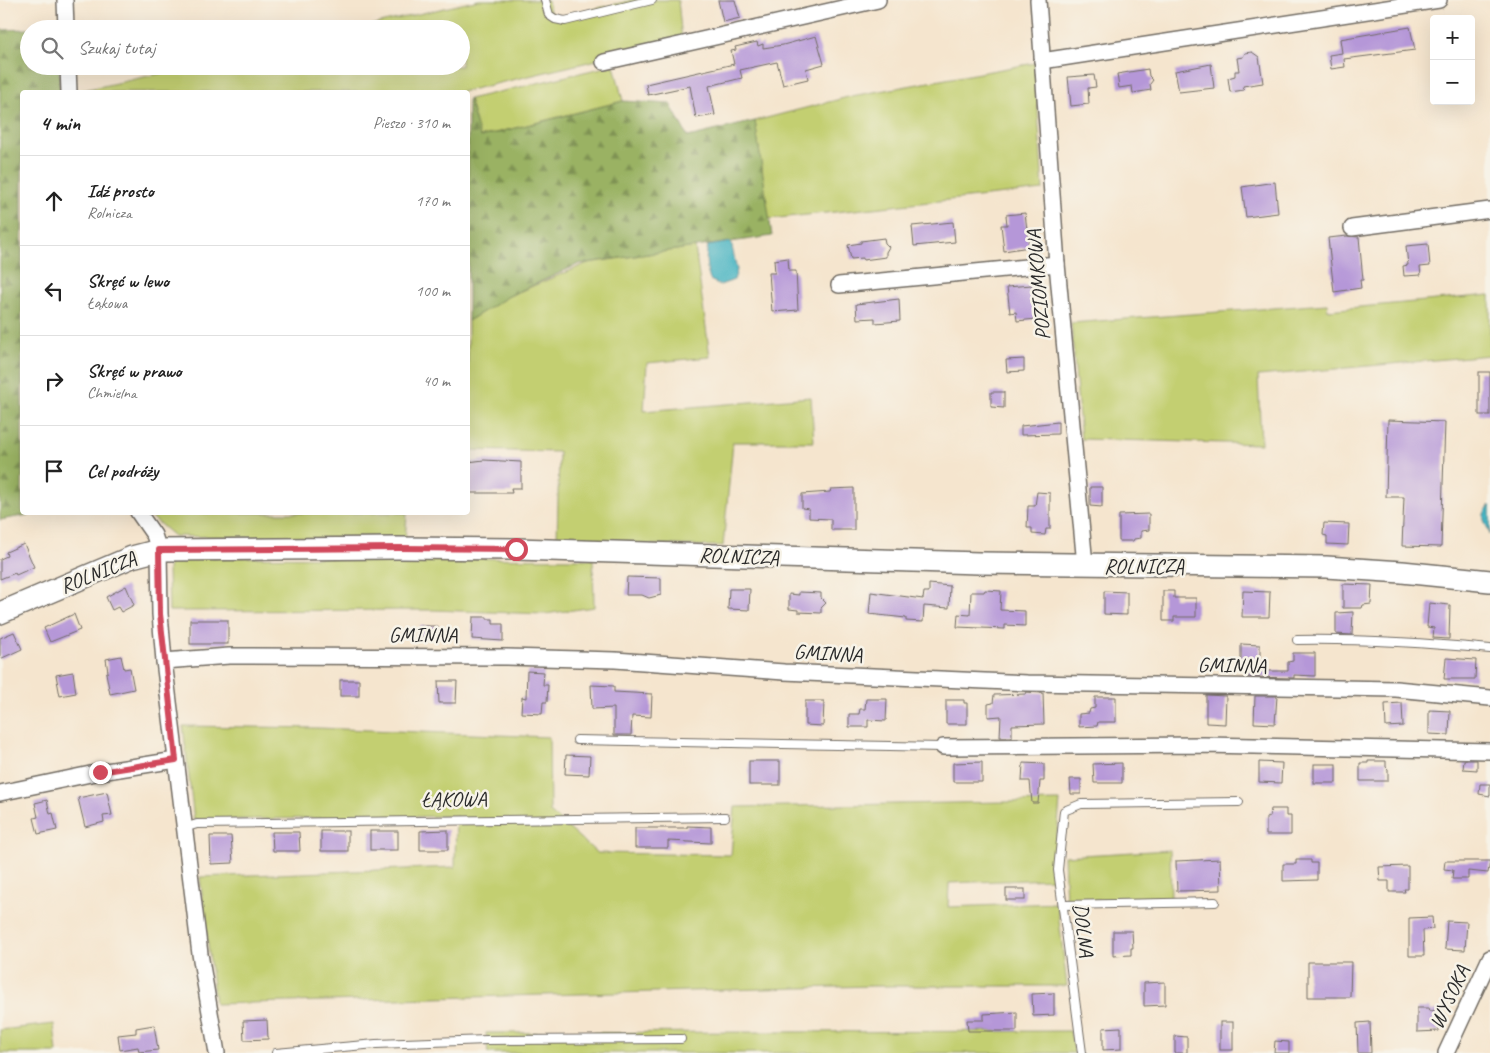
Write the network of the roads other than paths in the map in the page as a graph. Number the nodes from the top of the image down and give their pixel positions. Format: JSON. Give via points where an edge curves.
{"nodes":[{"id":1,"x":65,"y":0,"type":"edge"},
{"id":2,"x":545,"y":0,"type":"edge"},
{"id":3,"x":652,"y":0,"type":"edge"},
{"id":4,"x":878,"y":0,"type":"edge"},
{"id":5,"x":1038,"y":0,"type":"edge"},
{"id":6,"x":1439,"y":0,"type":"edge"},
{"id":7,"x":66,"y":20,"type":"edge"},
{"id":8,"x":1042,"y":61,"type":"junction"},
{"id":9,"x":604,"y":62,"type":"dead end"},
{"id":10,"x":68,"y":75,"type":"edge"},
{"id":11,"x":69,"y":90,"type":"edge"},
{"id":12,"x":1490,"y":210,"type":"edge"},
{"id":13,"x":1352,"y":228,"type":"dead end"},
{"id":14,"x":1057,"y":264,"type":"junction"},
{"id":15,"x":840,"y":285,"type":"dead end"},
{"id":16,"x":140,"y":515,"type":"edge"},
{"id":17,"x":159,"y":550,"type":"junction"},
{"id":18,"x":1085,"y":565,"type":"junction"},
{"id":19,"x":1490,"y":581,"type":"edge"},
{"id":20,"x":0,"y":613,"type":"edge"},
{"id":21,"x":1297,"y":640,"type":"dead end"},
{"id":22,"x":1490,"y":649,"type":"edge"},
{"id":23,"x":164,"y":661,"type":"junction"},
{"id":24,"x":1490,"y":698,"type":"edge"},
{"id":25,"x":578,"y":740,"type":"dead end"},
{"id":26,"x":942,"y":747,"type":"joint"},
{"id":27,"x":1490,"y":751,"type":"edge"},
{"id":28,"x":176,"y":760,"type":"junction"},
{"id":29,"x":0,"y":793,"type":"edge"},
{"id":30,"x":1239,"y":802,"type":"dead end"},
{"id":31,"x":725,"y":817,"type":"dead end"},
{"id":32,"x":184,"y":828,"type":"junction"},
{"id":33,"x":1215,"y":902,"type":"dead end"},
{"id":34,"x":1063,"y":905,"type":"junction"},
{"id":35,"x":1490,"y":958,"type":"edge"},
{"id":36,"x":680,"y":1039,"type":"dead end"},
{"id":37,"x":217,"y":1053,"type":"edge"},
{"id":38,"x":276,"y":1053,"type":"edge"},
{"id":39,"x":1082,"y":1053,"type":"edge"},
{"id":40,"x":1446,"y":1053,"type":"edge"}],
"edges":[{"from":1,"to":7,"type":"street"},
{"from":2,"to":3,"type":"lane","via":[[549,15],[565,21]]},
{"from":4,"to":9,"type":"street"},
{"from":5,"to":8,"type":"street","name":"POZIOMKOWA"},
{"from":6,"to":8,"type":"street"},
{"from":8,"to":14,"type":"street","name":"POZIOMKOWA"},
{"from":10,"to":11,"type":"street"},
{"from":12,"to":13,"type":"street"},
{"from":14,"to":15,"type":"street"},
{"from":14,"to":18,"type":"street","name":"POZIOMKOWA"},
{"from":16,"to":17,"type":"street","via":[[154,535]]},
{"from":17,"to":18,"type":"street","name":"ROLNICZA","via":[[516,549]]},
{"from":17,"to":20,"type":"street","name":"ROLNICZA","via":[[132,557]]},
{"from":17,"to":23,"type":"street"},
{"from":18,"to":19,"type":"street","name":"ROLNICZA","via":[[1326,567]]},
{"from":21,"to":22,"type":"lane"},
{"from":23,"to":24,"type":"street","name":"GMINNA","via":[[229,656],[536,657],[1026,683],[1396,689]]},
{"from":23,"to":28,"type":"street"},
{"from":25,"to":26,"type":"lane"},
{"from":26,"to":27,"type":"street","via":[[1204,745]]},
{"from":28,"to":29,"type":"street"},
{"from":28,"to":32,"type":"street"},
{"from":30,"to":34,"type":"lane","name":"DOLNA","via":[[1081,804],[1064,811],[1058,870]]},
{"from":31,"to":32,"type":"lane","name":"ŁĄKOWA","via":[[197,824]]},
{"from":32,"to":37,"type":"street"},
{"from":33,"to":34,"type":"lane"},
{"from":34,"to":39,"type":"lane","name":"DOLNA"},
{"from":35,"to":40,"type":"street","name":"WYSOKA"},
{"from":36,"to":38,"type":"lane","via":[[376,1044]]}]}
